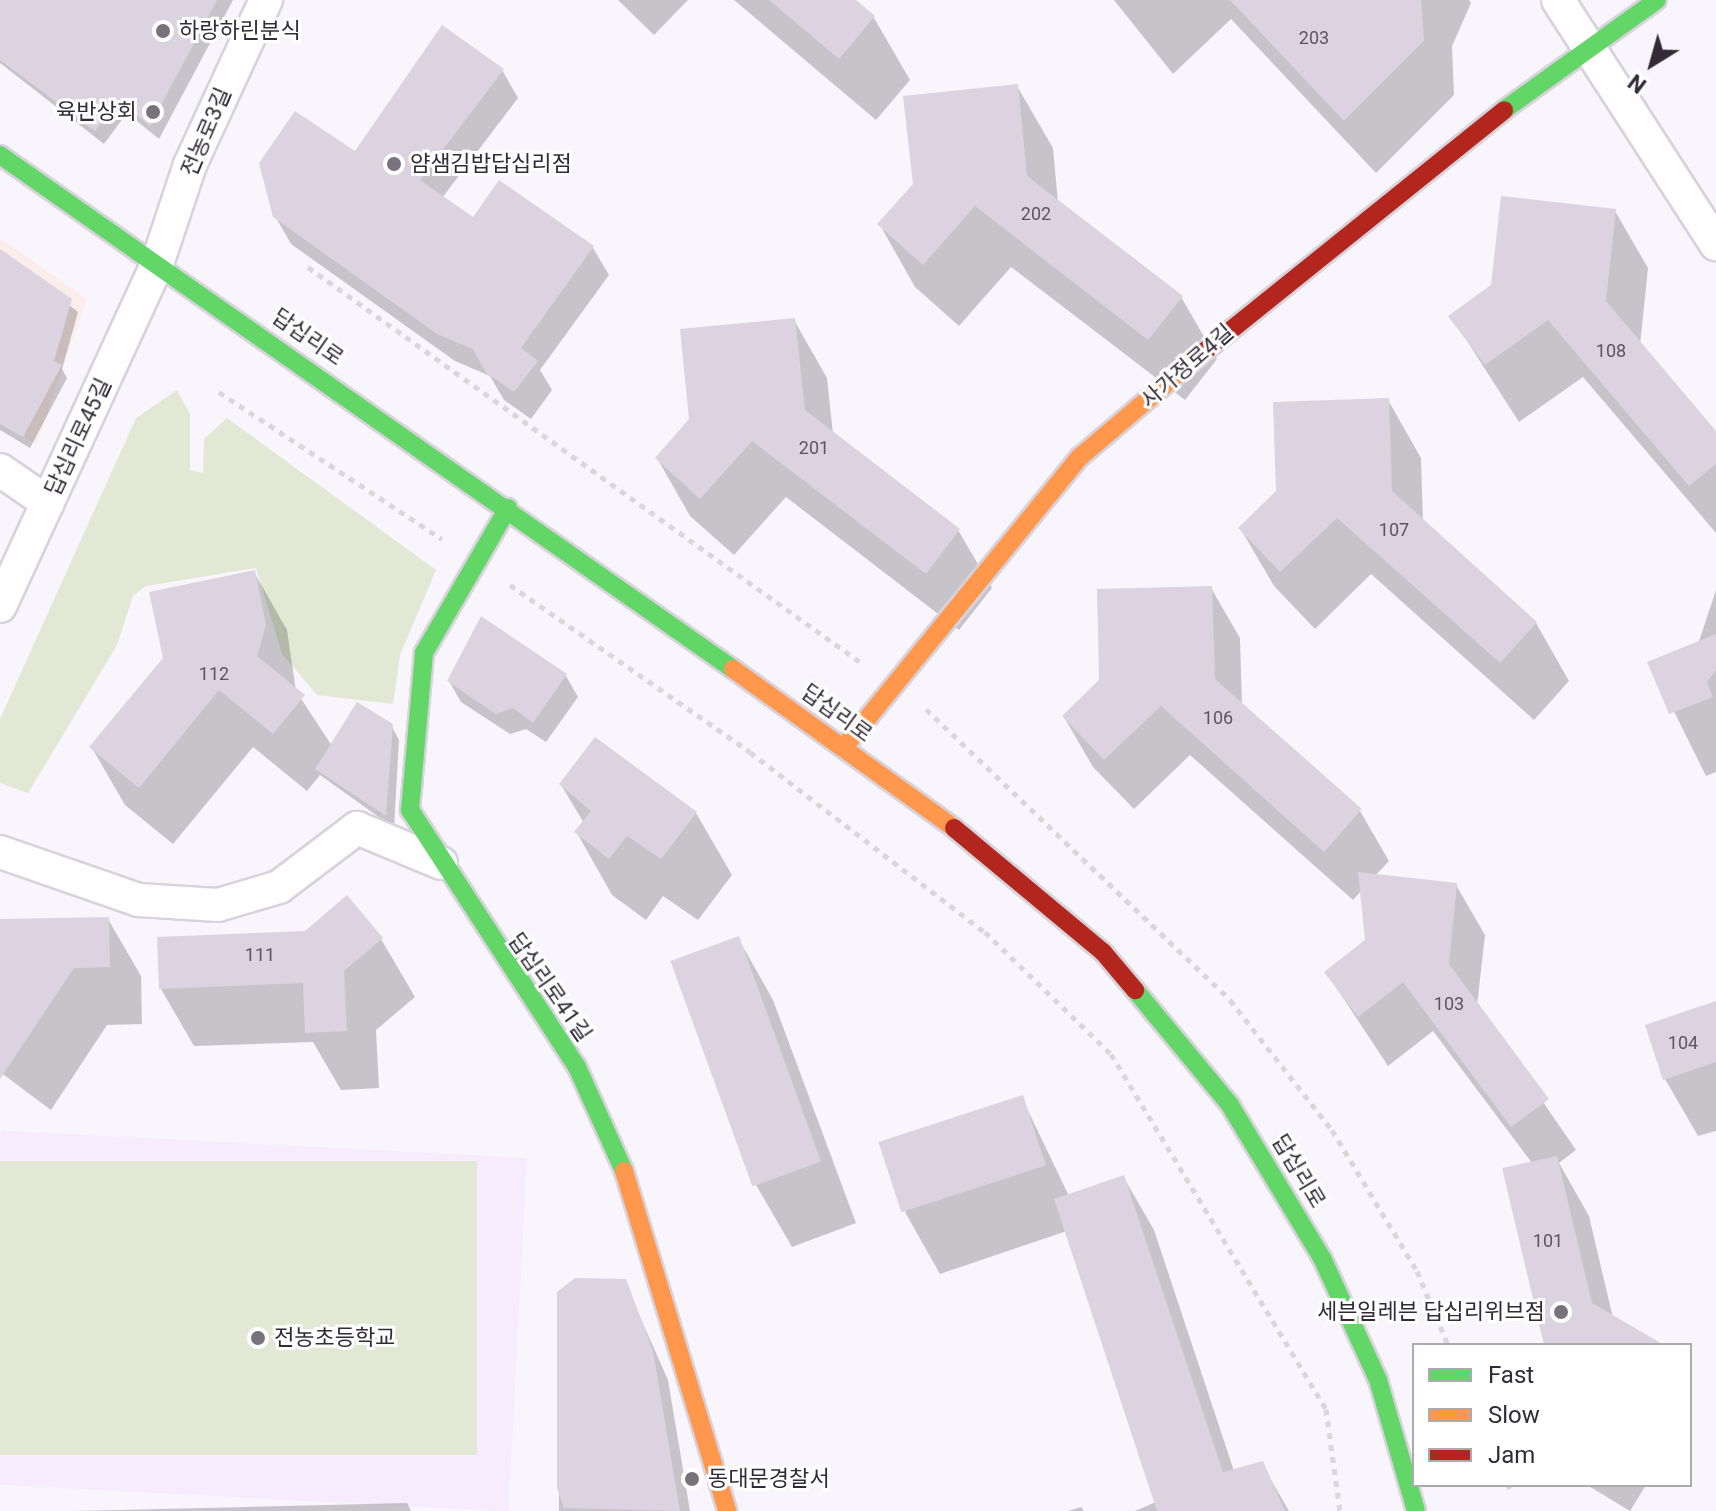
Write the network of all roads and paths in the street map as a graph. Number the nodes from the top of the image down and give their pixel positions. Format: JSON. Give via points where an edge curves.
{"nodes":[{"id":1,"x":266,"y":0,"type":"edge"},
{"id":2,"x":1558,"y":0,"type":"edge"},
{"id":3,"x":1657,"y":0,"type":"edge"},
{"id":4,"x":1587,"y":44,"type":"junction"},
{"id":5,"x":0,"y":155,"type":"edge"},
{"id":6,"x":1716,"y":244,"type":"edge"},
{"id":7,"x":156,"y":267,"type":"junction"},
{"id":8,"x":219,"y":392,"type":"dead end"},
{"id":9,"x":0,"y":470,"type":"edge"},
{"id":10,"x":48,"y":503,"type":"junction"},
{"id":11,"x":508,"y":508,"type":"junction"},
{"id":12,"x":474,"y":560,"type":"junction"},
{"id":13,"x":0,"y":606,"type":"edge"},
{"id":14,"x":844,"y":747,"type":"junction"},
{"id":15,"x":0,"y":852,"type":"edge"},
{"id":16,"x":441,"y":863,"type":"junction"},
{"id":17,"x":727,"y":1511,"type":"edge"},
{"id":18,"x":1340,"y":1511,"type":"edge"},
{"id":19,"x":1416,"y":1511,"type":"edge"}],
"edges":[{"from":1,"to":7,"type":"street","name":"전농로3길","via":[[190,165]]},
{"from":2,"to":4,"type":"street"},
{"from":3,"to":4,"type":"street","name":"사가정로4길"},
{"from":4,"to":6,"type":"street"},
{"from":4,"to":14,"type":"street","name":"사가정로4길","via":[[1293,275],[1080,457]]},
{"from":5,"to":7,"type":"street","name":"답십리로"},
{"from":7,"to":10,"type":"street","name":"답십리로45길"},
{"from":7,"to":11,"type":"street","name":"답십리로"},
{"from":8,"to":12,"type":"path"},
{"from":9,"to":10,"type":"street"},
{"from":10,"to":13,"type":"street","name":"답십리로45길"},
{"from":11,"to":12,"type":"street","name":"답십리로41길"},
{"from":11,"to":14,"type":"street","name":"답십리로"},
{"from":12,"to":16,"type":"street","name":"답십리로41길","via":[[424,653],[410,810]]},
{"from":12,"to":18,"type":"path","via":[[750,752],[985,932],[1111,1054],[1326,1409]]},
{"from":14,"to":19,"type":"street","name":"답십리로","via":[[997,860],[1103,952],[1230,1105],[1350,1312]]},
{"from":15,"to":16,"type":"street","via":[[139,900],[218,905],[279,887],[357,828]]},
{"from":16,"to":17,"type":"street","name":"답십리로41길","via":[[577,1067],[633,1191]]}]}
